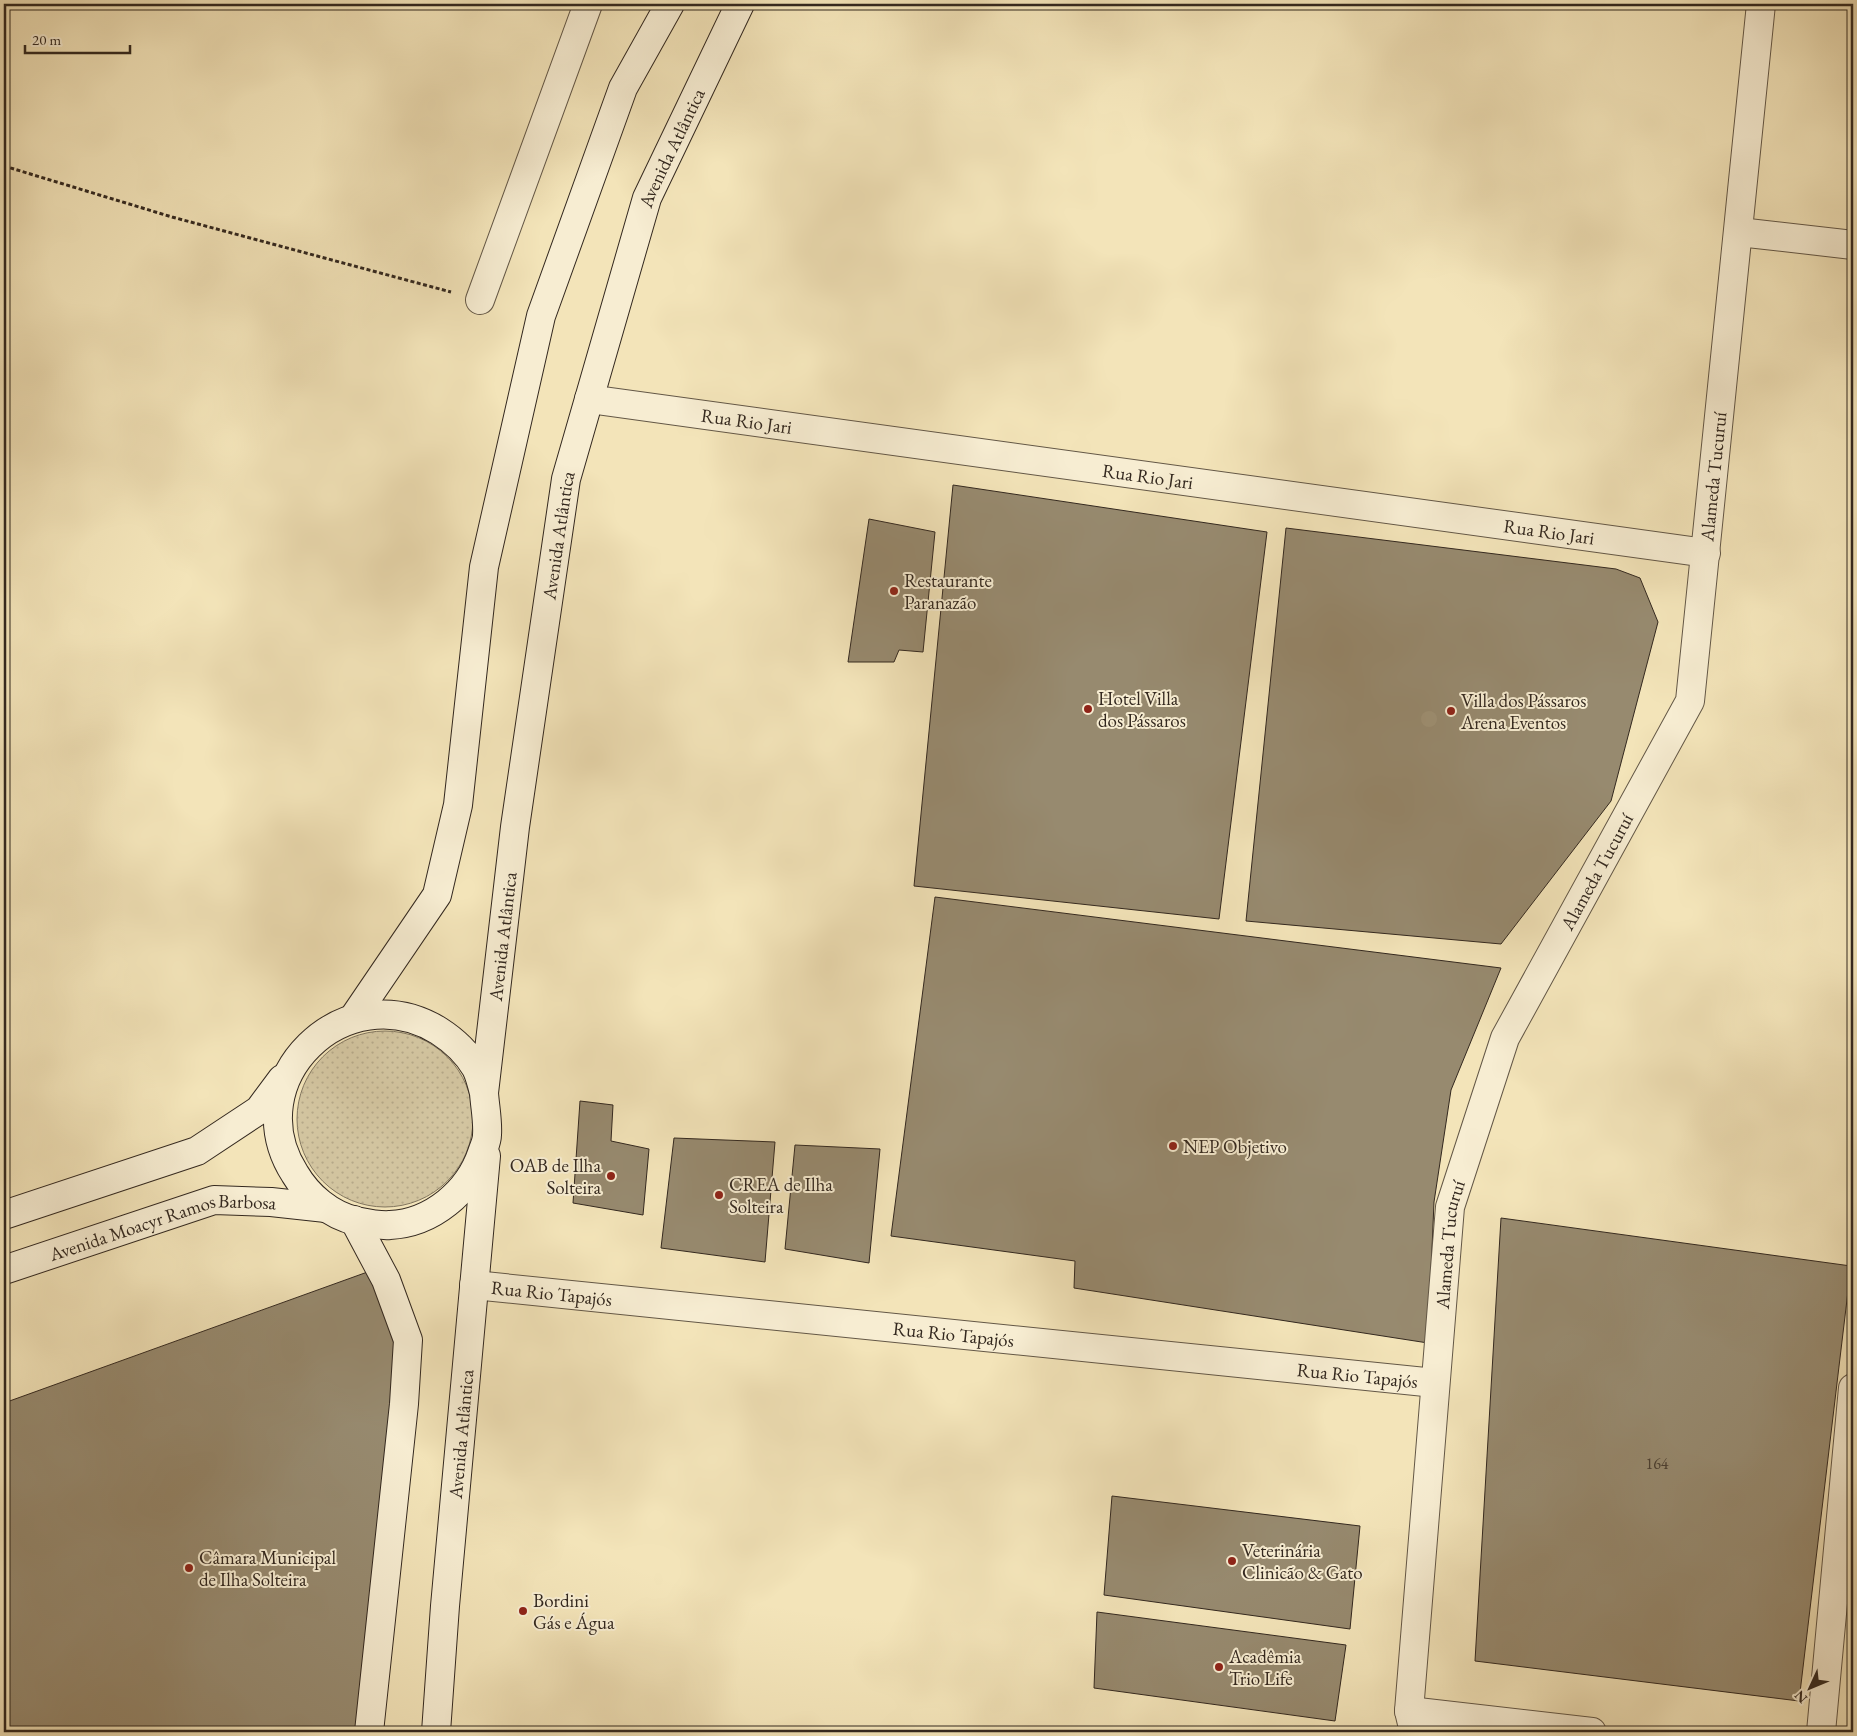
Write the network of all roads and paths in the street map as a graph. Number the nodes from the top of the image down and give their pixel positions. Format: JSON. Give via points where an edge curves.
{"nodes":[{"id":1,"x":588,"y":4,"type":"edge"},
{"id":2,"x":670,"y":4,"type":"edge"},
{"id":3,"x":740,"y":4,"type":"edge"},
{"id":4,"x":1761,"y":4,"type":"edge"},
{"id":5,"x":4,"y":166,"type":"edge"},
{"id":6,"x":1739,"y":232,"type":"junction"},
{"id":7,"x":1853,"y":245,"type":"edge"},
{"id":8,"x":480,"y":300,"type":"joint"},
{"id":9,"x":589,"y":399,"type":"junction"},
{"id":10,"x":1706,"y":553,"type":"junction"},
{"id":11,"x":354,"y":1017,"type":"junction"},
{"id":12,"x":289,"y":1070,"type":"junction"},
{"id":13,"x":484,"y":1093,"type":"junction"},
{"id":14,"x":488,"y":1136,"type":"junction"},
{"id":15,"x":326,"y":1208,"type":"junction"},
{"id":16,"x":4,"y":1215,"type":"edge"},
{"id":17,"x":354,"y":1220,"type":"junction"},
{"id":18,"x":4,"y":1270,"type":"edge"},
{"id":19,"x":474,"y":1285,"type":"junction"},
{"id":20,"x":1435,"y":1383,"type":"junction"},
{"id":21,"x":1853,"y":1388,"type":"edge"},
{"id":22,"x":1412,"y":1721,"type":"edge"},
{"id":23,"x":369,"y":1732,"type":"edge"},
{"id":24,"x":436,"y":1732,"type":"edge"},
{"id":25,"x":1592,"y":1732,"type":"edge"},
{"id":26,"x":1821,"y":1732,"type":"edge"}],
"edges":[{"from":1,"to":8,"type":"street"},
{"from":2,"to":11,"type":"street","via":[[623,88],[540,316],[484,567],[458,805],[437,895]]},
{"from":3,"to":9,"type":"street","name":"Avenida Atlântica","via":[[647,198]]},
{"from":4,"to":6,"type":"street","name":"Alameda Tucuruí"},
{"from":5,"to":8,"type":"path","via":[[172,217]]},
{"from":6,"to":7,"type":"street"},
{"from":6,"to":10,"type":"street","name":"Alameda Tucuruí"},
{"from":9,"to":10,"type":"street","name":"Rua Rio Jari"},
{"from":9,"to":13,"type":"street","name":"Avenida Atlântica","via":[[566,479],[515,827]]},
{"from":10,"to":20,"type":"street","name":"Alameda Tucuruí","via":[[1690,701],[1505,1038],[1450,1207]]},
{"from":11,"to":12,"type":"street","via":[[328,1029],[306,1046]]},
{"from":11,"to":13,"type":"street","via":[[390,1014],[423,1022],[454,1041],[476,1068]]},
{"from":12,"to":15,"type":"street","via":[[279,1099],[278,1131],[282,1146],[286,1160],[303,1187]]},
{"from":12,"to":16,"type":"street","via":[[259,1110],[197,1151]]},
{"from":13,"to":14,"type":"street"},
{"from":14,"to":17,"type":"street","via":[[476,1170],[455,1198],[425,1217],[390,1225]]},
{"from":14,"to":19,"type":"street","name":"Avenida Atlântica"},
{"from":15,"to":17,"type":"street"},
{"from":15,"to":18,"type":"street","name":"Avenida Moacyr Ramos Barbosa","via":[[214,1200]]},
{"from":17,"to":23,"type":"street","via":[[386,1280],[408,1340]]},
{"from":19,"to":20,"type":"street","name":"Rua Rio Tapajós"},
{"from":19,"to":24,"type":"street","name":"Avenida Atlântica"},
{"from":20,"to":22,"type":"street","name":"Alameda Tucuruí"},
{"from":21,"to":26,"type":"street"},
{"from":22,"to":25,"type":"street"}]}
